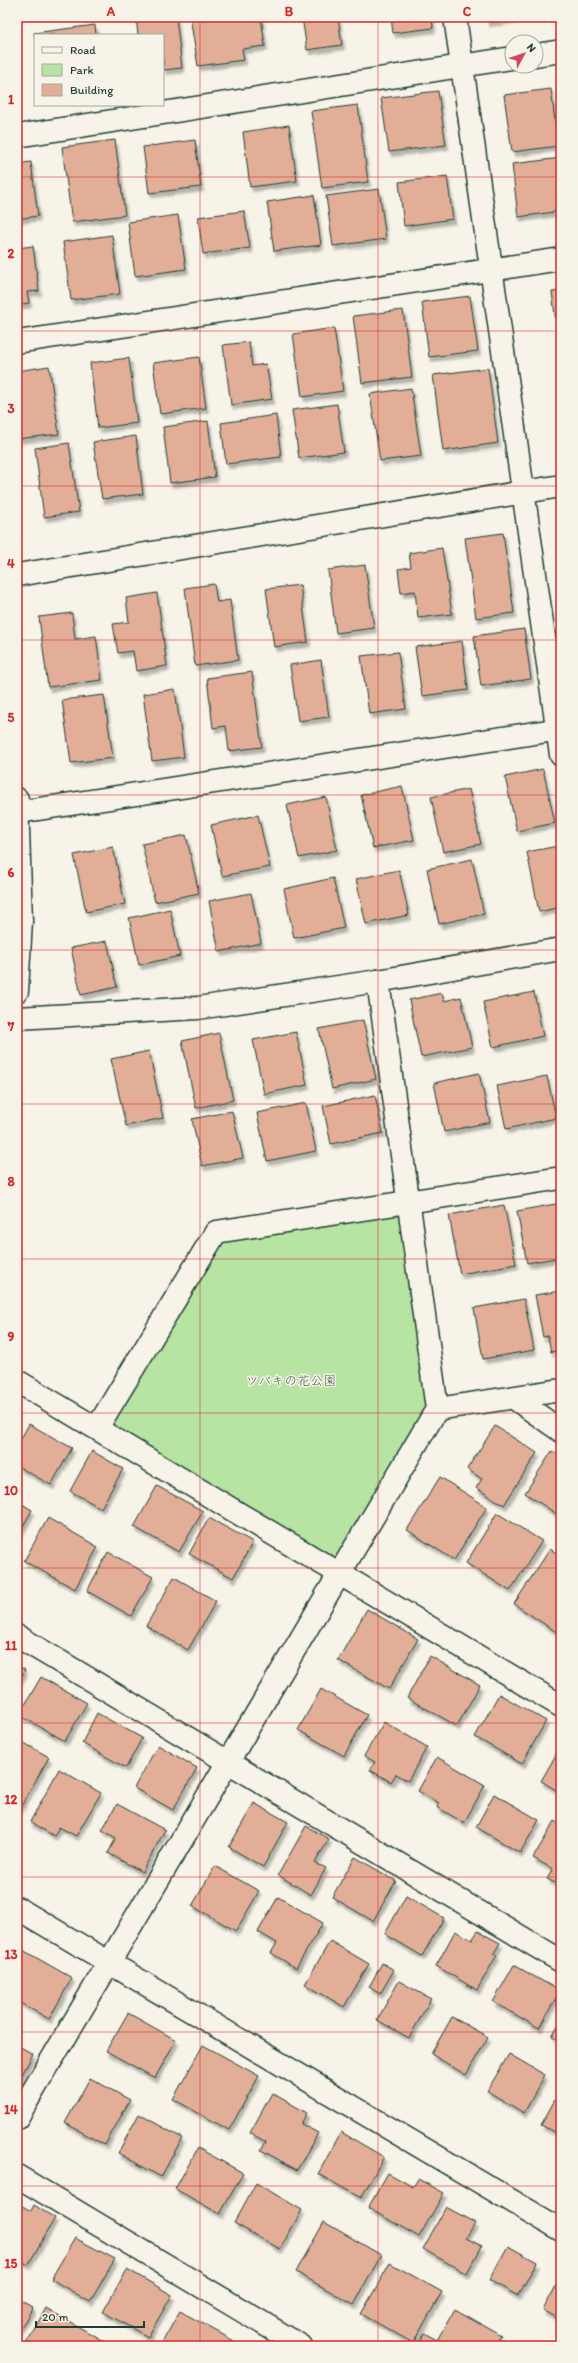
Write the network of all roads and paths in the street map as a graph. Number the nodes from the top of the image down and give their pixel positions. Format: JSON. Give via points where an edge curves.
{"nodes":[{"id":1,"x":455,"y":17,"type":"edge"},
{"id":2,"x":561,"y":51,"type":"edge"},
{"id":3,"x":544,"y":54,"type":"edge"},
{"id":4,"x":504,"y":59,"type":"edge"},
{"id":5,"x":462,"y":66,"type":"junction"},
{"id":6,"x":17,"y":136,"type":"edge"},
{"id":7,"x":561,"y":259,"type":"edge"},
{"id":8,"x":491,"y":270,"type":"junction"},
{"id":9,"x":17,"y":342,"type":"edge"},
{"id":10,"x":561,"y":486,"type":"edge"},
{"id":11,"x":523,"y":492,"type":"junction"},
{"id":12,"x":17,"y":576,"type":"edge"},
{"id":13,"x":559,"y":729,"type":"edge"},
{"id":14,"x":561,"y":755,"type":"edge"},
{"id":15,"x":18,"y":805,"type":"edge"},
{"id":16,"x":561,"y":949,"type":"edge"},
{"id":17,"x":378,"y":981,"type":"junction"},
{"id":18,"x":17,"y":991,"type":"edge"},
{"id":19,"x":17,"y":1018,"type":"edge"},
{"id":20,"x":561,"y":1178,"type":"edge"},
{"id":21,"x":409,"y":1202,"type":"junction"},
{"id":22,"x":17,"y":1381,"type":"edge"},
{"id":23,"x":561,"y":1390,"type":"edge"},
{"id":24,"x":514,"y":1398,"type":"junction"},
{"id":25,"x":437,"y":1409,"type":"junction"},
{"id":26,"x":97,"y":1428,"type":"junction"},
{"id":27,"x":561,"y":1431,"type":"edge"},
{"id":28,"x":340,"y":1573,"type":"junction"},
{"id":29,"x":17,"y":1636,"type":"edge"},
{"id":30,"x":561,"y":1706,"type":"edge"},
{"id":31,"x":228,"y":1762,"type":"junction"},
{"id":32,"x":17,"y":1908,"type":"edge"},
{"id":33,"x":561,"y":1961,"type":"edge"},
{"id":34,"x":109,"y":1963,"type":"junction"},
{"id":35,"x":17,"y":2118,"type":"edge"},
{"id":36,"x":17,"y":2176,"type":"edge"},
{"id":37,"x":561,"y":2230,"type":"edge"},
{"id":38,"x":301,"y":2346,"type":"edge"}],
"edges":[{"from":1,"to":5,"type":"street"},
{"from":2,"to":3,"type":"street"},
{"from":4,"to":5,"type":"street"},
{"from":5,"to":6,"type":"street"},
{"from":5,"to":8,"type":"street"},
{"from":7,"to":8,"type":"street"},
{"from":8,"to":9,"type":"street"},
{"from":8,"to":11,"type":"street"},
{"from":10,"to":11,"type":"street"},
{"from":11,"to":12,"type":"street"},
{"from":11,"to":13,"type":"street"},
{"from":13,"to":14,"type":"street"},
{"from":13,"to":15,"type":"street"},
{"from":15,"to":18,"type":"street","via":[[21,921]]},
{"from":16,"to":17,"type":"street"},
{"from":17,"to":19,"type":"street","via":[[198,1008]]},
{"from":17,"to":21,"type":"street"},
{"from":20,"to":21,"type":"street"},
{"from":21,"to":25,"type":"street"},
{"from":21,"to":26,"type":"street","via":[[216,1232]]},
{"from":22,"to":26,"type":"street"},
{"from":23,"to":24,"type":"street"},
{"from":24,"to":25,"type":"street"},
{"from":24,"to":27,"type":"street"},
{"from":25,"to":28,"type":"street"},
{"from":26,"to":28,"type":"street"},
{"from":28,"to":30,"type":"street"},
{"from":28,"to":31,"type":"street"},
{"from":29,"to":31,"type":"street"},
{"from":31,"to":33,"type":"street"},
{"from":31,"to":34,"type":"street"},
{"from":32,"to":34,"type":"street"},
{"from":34,"to":35,"type":"street"},
{"from":34,"to":37,"type":"street"},
{"from":36,"to":38,"type":"street"}]}
